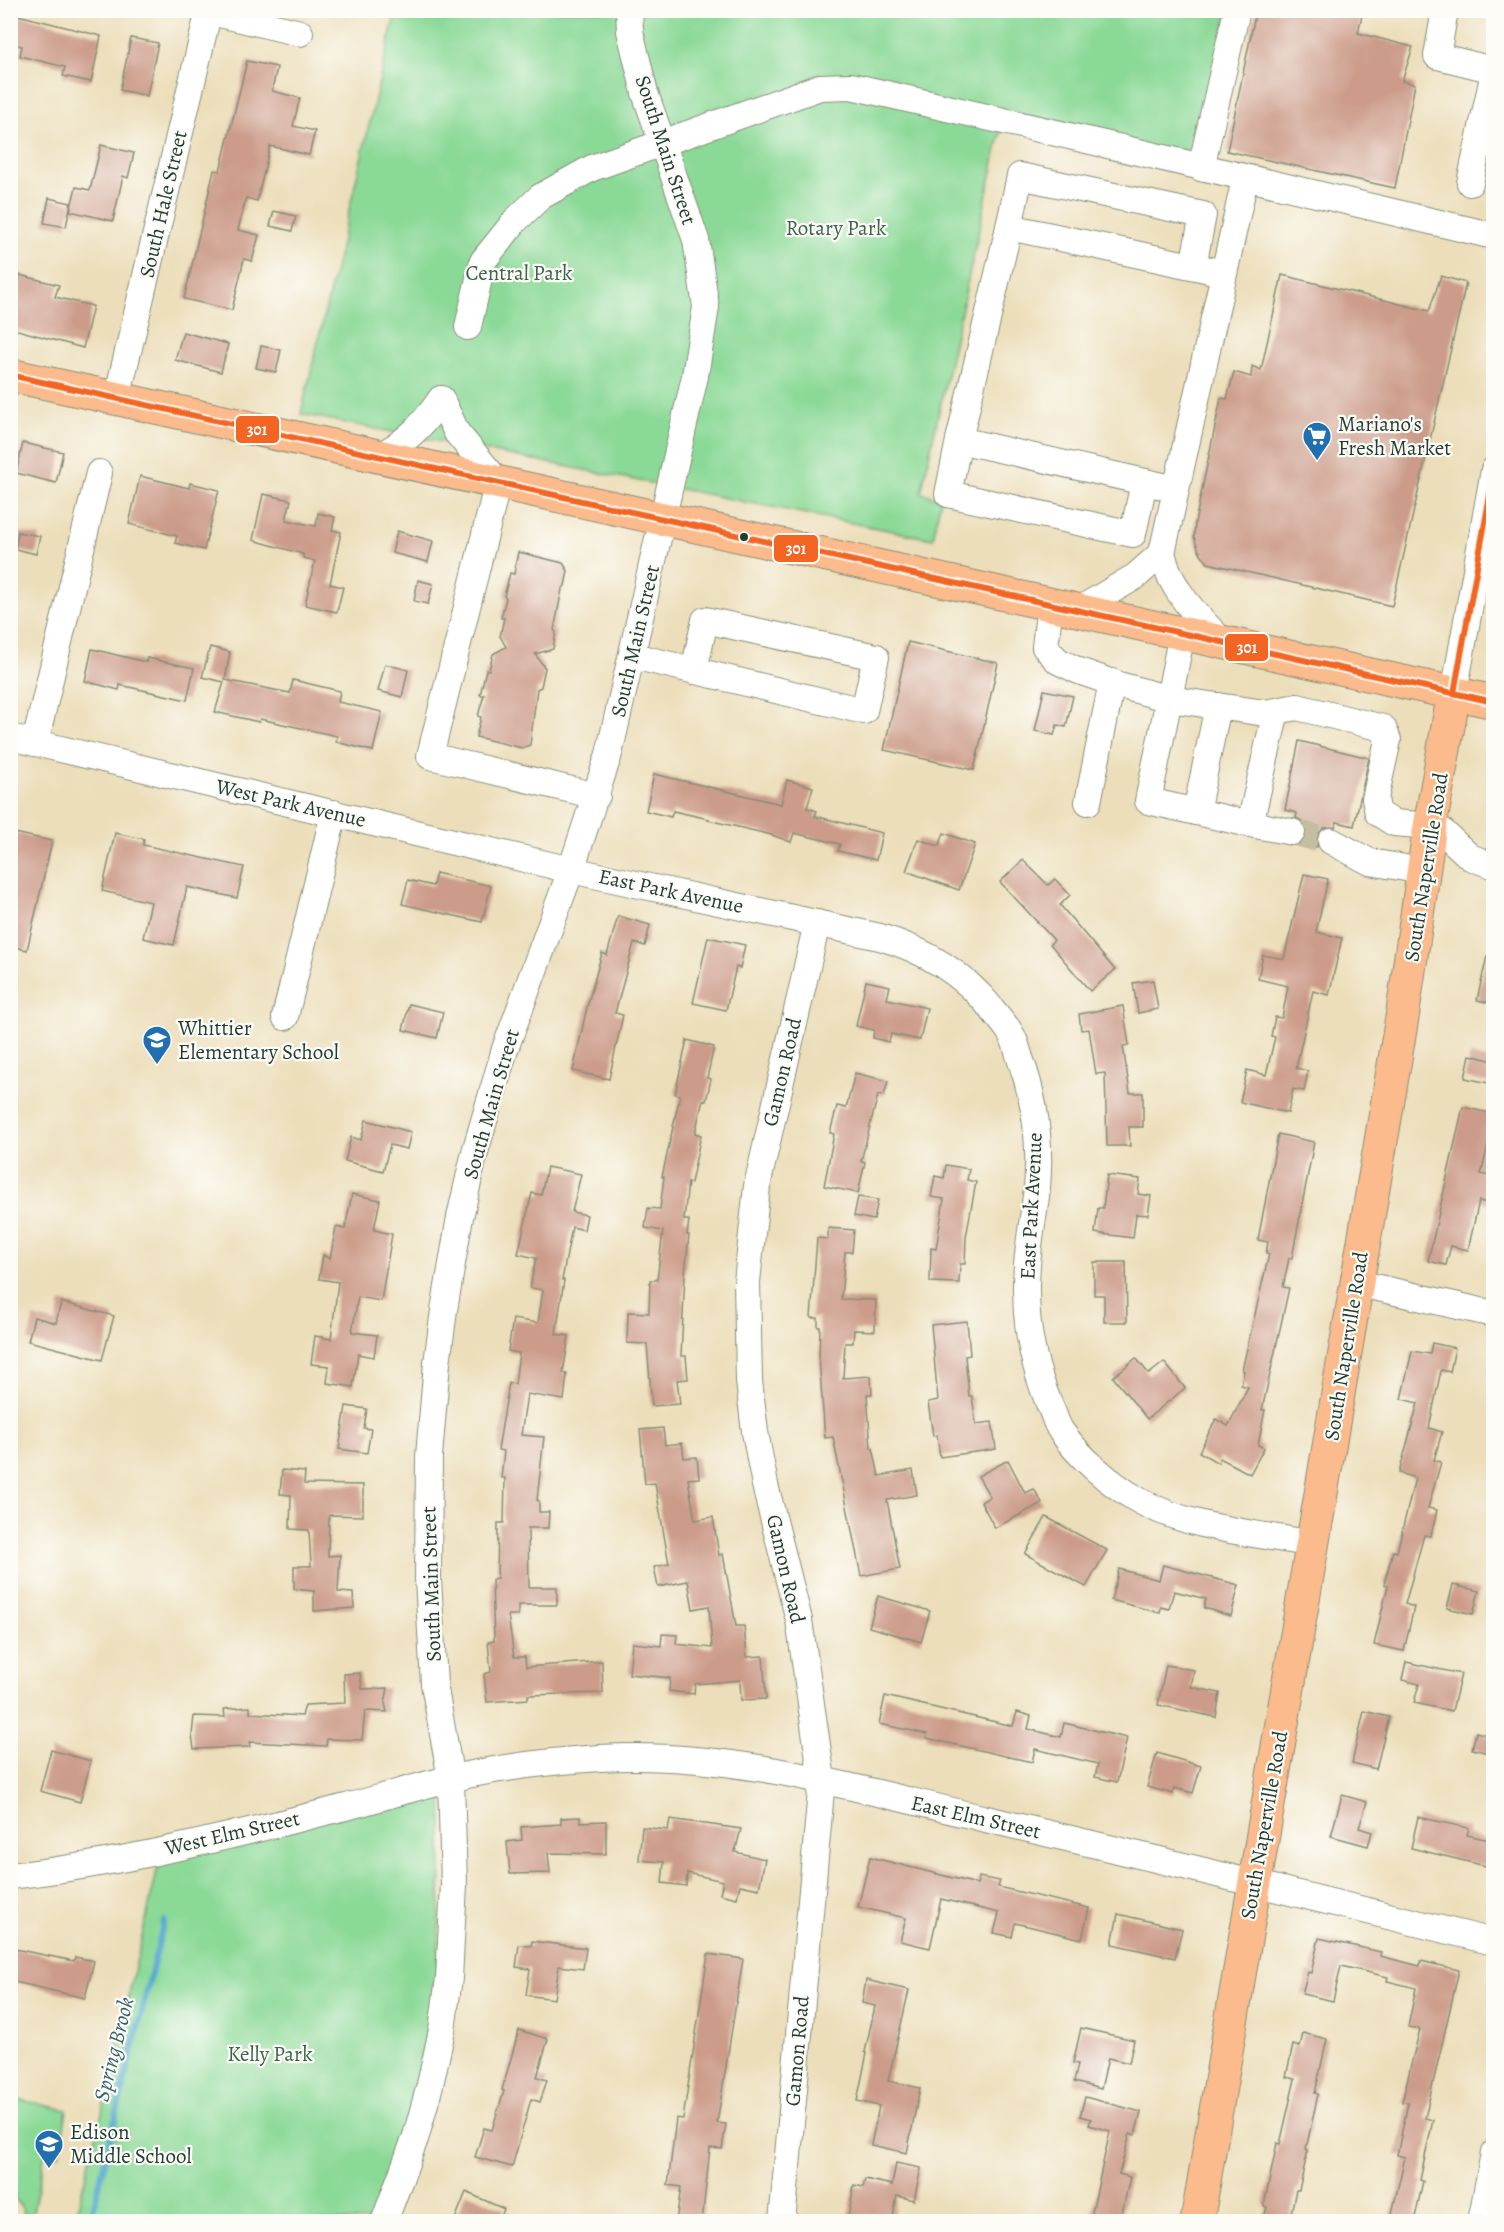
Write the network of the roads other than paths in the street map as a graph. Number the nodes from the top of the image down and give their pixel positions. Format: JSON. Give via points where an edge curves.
{"nodes":[{"id":1,"x":629,"y":10,"type":"edge"},
{"id":2,"x":1237,"y":10,"type":"edge"},
{"id":3,"x":1445,"y":10,"type":"edge"},
{"id":4,"x":207,"y":11,"type":"edge"},
{"id":5,"x":300,"y":33,"type":"dead end"},
{"id":6,"x":1494,"y":71,"type":"edge"},
{"id":7,"x":664,"y":144,"type":"junction"},
{"id":8,"x":1201,"y":168,"type":"junction"},
{"id":9,"x":1245,"y":178,"type":"junction"},
{"id":10,"x":1470,"y":183,"type":"dead end"},
{"id":11,"x":1009,"y":227,"type":"junction"},
{"id":12,"x":1494,"y":236,"type":"edge"},
{"id":13,"x":1193,"y":266,"type":"junction"},
{"id":14,"x":1224,"y":273,"type":"junction"},
{"id":15,"x":468,"y":327,"type":"dead end"},
{"id":16,"x":10,"y":375,"type":"edge"},
{"id":17,"x":117,"y":398,"type":"junction"},
{"id":18,"x":959,"y":440,"type":"junction"},
{"id":19,"x":378,"y":456,"type":"junction"},
{"id":20,"x":1494,"y":470,"type":"edge"},
{"id":21,"x":99,"y":473,"type":"dead end"},
{"id":22,"x":498,"y":482,"type":"junction"},
{"id":23,"x":1144,"y":482,"type":"junction"},
{"id":24,"x":1176,"y":489,"type":"junction"},
{"id":25,"x":663,"y":519,"type":"junction"},
{"id":26,"x":1162,"y":553,"type":"junction"},
{"id":27,"x":1486,"y":557,"type":"edge"},
{"id":28,"x":1065,"y":607,"type":"junction"},
{"id":29,"x":1182,"y":633,"type":"junction"},
{"id":30,"x":1223,"y":642,"type":"junction"},
{"id":31,"x":633,"y":656,"type":"junction"},
{"id":32,"x":694,"y":670,"type":"junction"},
{"id":33,"x":1112,"y":682,"type":"junction"},
{"id":34,"x":1454,"y":693,"type":"junction"},
{"id":35,"x":1169,"y":699,"type":"junction"},
{"id":36,"x":1494,"y":702,"type":"edge"},
{"id":37,"x":1218,"y":706,"type":"junction"},
{"id":38,"x":1276,"y":711,"type":"junction"},
{"id":39,"x":23,"y":740,"type":"edge"},
{"id":40,"x":597,"y":796,"type":"junction"},
{"id":41,"x":1088,"y":802,"type":"dead end"},
{"id":42,"x":1196,"y":812,"type":"junction"},
{"id":43,"x":334,"y":813,"type":"junction"},
{"id":44,"x":1250,"y":824,"type":"junction"},
{"id":45,"x":1431,"y":824,"type":"junction"},
{"id":46,"x":1292,"y":832,"type":"tunnel mouth"},
{"id":47,"x":1331,"y":841,"type":"tunnel mouth"},
{"id":48,"x":1482,"y":862,"type":"edge"},
{"id":49,"x":1424,"y":865,"type":"junction"},
{"id":50,"x":571,"y":870,"type":"junction"},
{"id":51,"x":817,"y":923,"type":"junction"},
{"id":52,"x":285,"y":1017,"type":"dead end"},
{"id":53,"x":1356,"y":1283,"type":"junction"},
{"id":54,"x":1494,"y":1314,"type":"edge"},
{"id":55,"x":1313,"y":1544,"type":"junction"},
{"id":56,"x":451,"y":1779,"type":"junction"},
{"id":57,"x":822,"y":1780,"type":"junction"},
{"id":58,"x":10,"y":1876,"type":"edge"},
{"id":59,"x":1254,"y":1882,"type":"junction"},
{"id":60,"x":1494,"y":1942,"type":"edge"},
{"id":61,"x":1494,"y":2153,"type":"edge"},
{"id":62,"x":384,"y":2222,"type":"edge"},
{"id":63,"x":782,"y":2222,"type":"edge"},
{"id":64,"x":1197,"y":2222,"type":"edge"},
{"id":65,"x":1481,"y":2222,"type":"edge"}],
"edges":[{"from":1,"to":7,"type":"street","name":"South Main Street","via":[[645,93]]},
{"from":2,"to":8,"type":"street"},
{"from":3,"to":6,"type":"street","via":[[1437,56]]},
{"from":4,"to":5,"type":"street"},
{"from":4,"to":17,"type":"street","name":"South Hale Street"},
{"from":6,"to":10,"type":"street"},
{"from":7,"to":8,"type":"street","via":[[820,87],[850,86]]},
{"from":7,"to":15,"type":"street","via":[[592,168],[540,197],[483,261]]},
{"from":7,"to":25,"type":"street","name":"South Main Street","via":[[696,240],[706,307]]},
{"from":8,"to":9,"type":"street"},
{"from":9,"to":12,"type":"street"},
{"from":9,"to":14,"type":"street"},
{"from":11,"to":13,"type":"street"},
{"from":11,"to":13,"type":"street","via":[[1020,176],[1203,215]]},
{"from":11,"to":18,"type":"street"},
{"from":13,"to":14,"type":"street"},
{"from":14,"to":24,"type":"street"},
{"from":16,"to":17,"type":"main road"},
{"from":17,"to":19,"type":"main road"},
{"from":18,"to":23,"type":"street"},
{"from":18,"to":23,"type":"street","via":[[948,495],[1133,534]]},
{"from":19,"to":22,"type":"main road"},
{"from":19,"to":22,"type":"street","via":[[417,431],[441,399],[457,433]]},
{"from":20,"to":27,"type":"street","name":"South Naperville Road"},
{"from":21,"to":39,"type":"street"},
{"from":22,"to":25,"type":"main road"},
{"from":22,"to":40,"type":"street","via":[[430,756]]},
{"from":23,"to":24,"type":"street"},
{"from":24,"to":26,"type":"street"},
{"from":25,"to":28,"type":"main road"},
{"from":25,"to":31,"type":"street","name":"South Main Street"},
{"from":26,"to":28,"type":"street","via":[[1136,576]]},
{"from":26,"to":30,"type":"street","via":[[1178,592],[1191,611]]},
{"from":27,"to":34,"type":"street","name":"South Naperville Road"},
{"from":28,"to":29,"type":"main road"},
{"from":28,"to":33,"type":"street","via":[[1045,628],[1045,647],[1058,661]]},
{"from":29,"to":30,"type":"main road"},
{"from":29,"to":35,"type":"street"},
{"from":30,"to":34,"type":"main road"},
{"from":31,"to":32,"type":"street"},
{"from":31,"to":40,"type":"street","name":"South Main Street"},
{"from":32,"to":32,"type":"street","via":[[864,711],[876,657],[705,620]]},
{"from":33,"to":35,"type":"street"},
{"from":33,"to":41,"type":"street"},
{"from":34,"to":36,"type":"main road"},
{"from":34,"to":45,"type":"main road","name":"South Naperville Road"},
{"from":35,"to":37,"type":"street"},
{"from":35,"to":42,"type":"street","via":[[1148,801]]},
{"from":37,"to":38,"type":"street"},
{"from":37,"to":42,"type":"street"},
{"from":38,"to":44,"type":"street"},
{"from":38,"to":45,"type":"street","via":[[1297,707],[1383,728],[1388,740],[1375,799],[1378,813],[1394,823]]},
{"from":39,"to":43,"type":"street","name":"West Park Avenue"},
{"from":40,"to":50,"type":"street","name":"South Main Street"},
{"from":42,"to":44,"type":"street"},
{"from":43,"to":50,"type":"street","name":"West Park Avenue"},
{"from":43,"to":52,"type":"street"},
{"from":44,"to":46,"type":"street"},
{"from":45,"to":48,"type":"street"},
{"from":45,"to":49,"type":"main road","name":"South Naperville Road"},
{"from":47,"to":49,"type":"street","via":[[1370,862]]},
{"from":48,"to":49,"type":"street"},
{"from":49,"to":53,"type":"main road","name":"South Naperville Road"},
{"from":50,"to":51,"type":"street","name":"East Park Avenue"},
{"from":50,"to":56,"type":"street","name":"South Main Street","via":[[505,1048],[475,1152],[460,1216],[437,1363],[429,1456],[428,1579],[434,1684]]},
{"from":51,"to":55,"type":"street","name":"East Park Avenue","via":[[922,951],[966,981],[1011,1034],[1028,1078],[1038,1142],[1027,1264],[1027,1316],[1041,1384],[1060,1430],[1094,1468],[1138,1500],[1160,1510],[1201,1523]]},
{"from":51,"to":57,"type":"street","name":"Gamon Road","via":[[756,1186],[746,1324],[755,1432],[799,1620]]},
{"from":53,"to":54,"type":"street"},
{"from":53,"to":55,"type":"main road","name":"South Naperville Road"},
{"from":55,"to":59,"type":"main road","name":"South Naperville Road"},
{"from":56,"to":57,"type":"street","name":"East Elm Street","via":[[561,1762],[634,1757],[738,1764]]},
{"from":56,"to":58,"type":"street","name":"West Elm Street","via":[[155,1851]]},
{"from":56,"to":62,"type":"street","name":"South Main Street","via":[[454,1884],[442,2030],[416,2136]]},
{"from":57,"to":59,"type":"street","name":"East Elm Street"},
{"from":57,"to":63,"type":"street","name":"Gamon Road"},
{"from":59,"to":60,"type":"street","name":"East Elm Street"},
{"from":59,"to":64,"type":"main road","name":"South Naperville Road"},
{"from":61,"to":65,"type":"street"}]}
